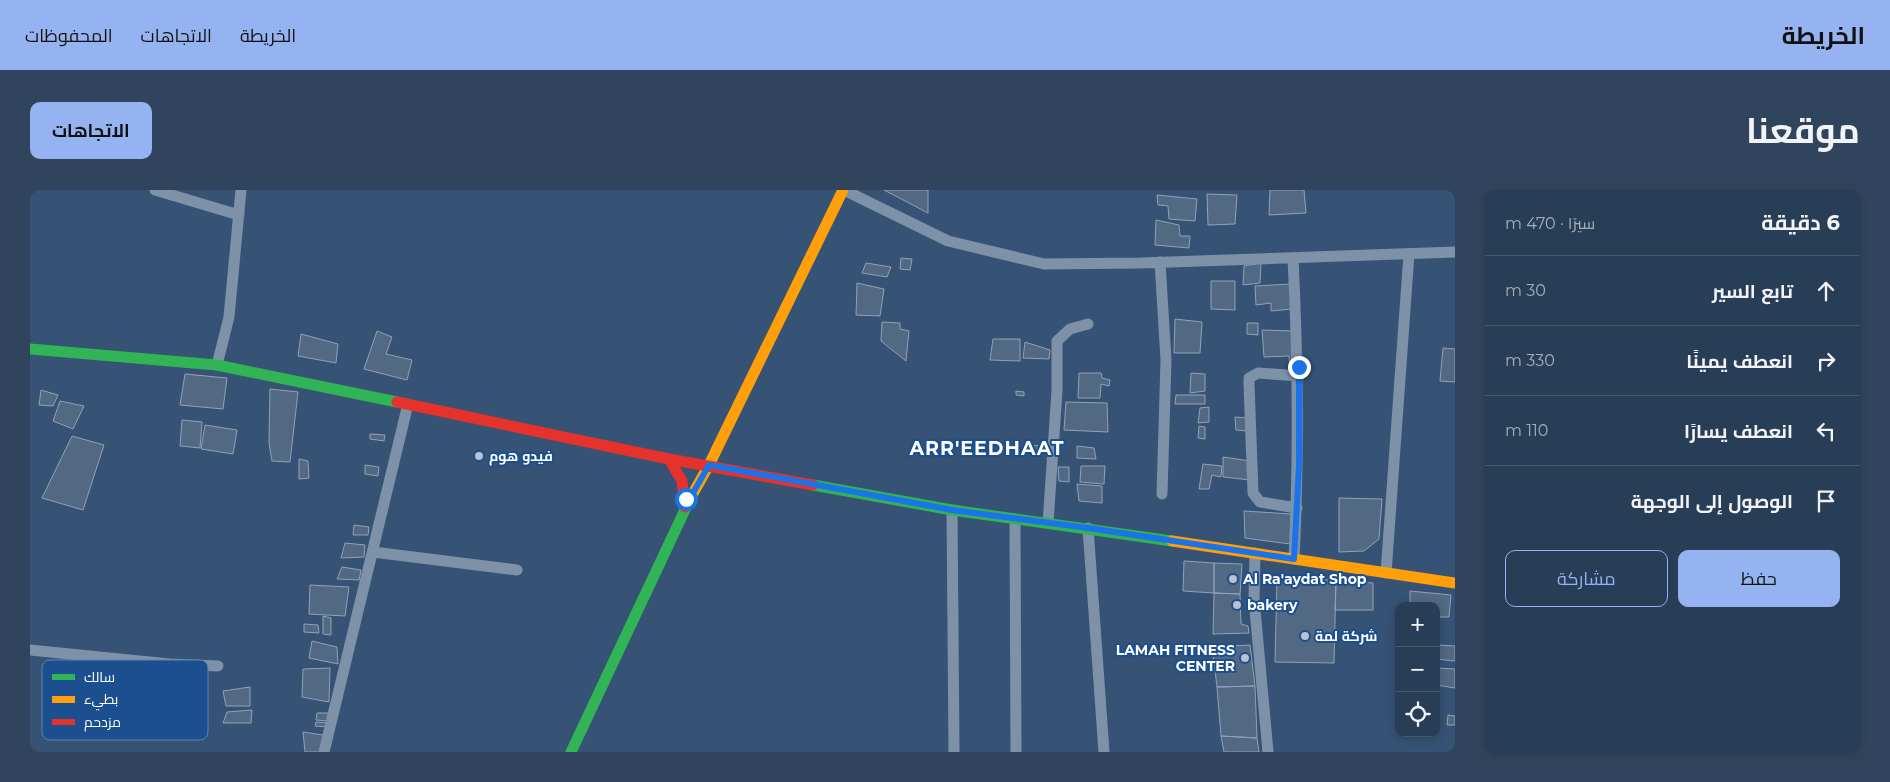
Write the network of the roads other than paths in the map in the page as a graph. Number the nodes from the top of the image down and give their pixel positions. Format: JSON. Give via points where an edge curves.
{"nodes":[{"id":1,"x":155,"y":190,"type":"edge"},
{"id":2,"x":242,"y":190,"type":"edge"},
{"id":3,"x":844,"y":190,"type":"edge"},
{"id":4,"x":239,"y":215,"type":"junction"},
{"id":5,"x":1455,"y":252,"type":"edge"},
{"id":6,"x":1409,"y":254,"type":"junction"},
{"id":7,"x":1294,"y":258,"type":"junction"},
{"id":8,"x":1160,"y":262,"type":"junction"},
{"id":9,"x":1088,"y":324,"type":"dead end"},
{"id":10,"x":30,"y":349,"type":"edge"},
{"id":11,"x":216,"y":365,"type":"junction"},
{"id":12,"x":1299,"y":376,"type":"junction"},
{"id":13,"x":408,"y":404,"type":"junction"},
{"id":14,"x":669,"y":459,"type":"junction"},
{"id":15,"x":709,"y":465,"type":"junction"},
{"id":16,"x":1162,"y":494,"type":"dead end"},
{"id":17,"x":685,"y":507,"type":"junction"},
{"id":18,"x":1297,"y":508,"type":"junction"},
{"id":19,"x":952,"y":510,"type":"junction"},
{"id":20,"x":1015,"y":519,"type":"junction"},
{"id":21,"x":1048,"y":523,"type":"junction"},
{"id":22,"x":1088,"y":528,"type":"junction"},
{"id":23,"x":373,"y":552,"type":"junction"},
{"id":24,"x":1255,"y":553,"type":"junction"},
{"id":25,"x":1294,"y":559,"type":"junction"},
{"id":26,"x":517,"y":570,"type":"dead end"},
{"id":27,"x":1386,"y":573,"type":"junction"},
{"id":28,"x":1455,"y":583,"type":"edge"},
{"id":29,"x":30,"y":650,"type":"edge"},
{"id":30,"x":129,"y":660,"type":"edge"},
{"id":31,"x":208,"y":666,"type":"edge"},
{"id":32,"x":218,"y":666,"type":"dead end"},
{"id":33,"x":324,"y":752,"type":"edge"},
{"id":34,"x":571,"y":752,"type":"edge"},
{"id":35,"x":954,"y":752,"type":"edge"},
{"id":36,"x":1016,"y":752,"type":"edge"},
{"id":37,"x":1104,"y":752,"type":"edge"},
{"id":38,"x":1268,"y":752,"type":"edge"}],
"edges":[{"from":1,"to":4,"type":"street"},
{"from":2,"to":4,"type":"street"},
{"from":3,"to":8,"type":"street","via":[[948,241],[1044,264]]},
{"from":3,"to":15,"type":"street"},
{"from":4,"to":11,"type":"street","via":[[229,317]]},
{"from":5,"to":6,"type":"street"},
{"from":6,"to":7,"type":"street"},
{"from":6,"to":27,"type":"street"},
{"from":7,"to":8,"type":"street"},
{"from":7,"to":12,"type":"street"},
{"from":8,"to":16,"type":"street","via":[[1166,360]]},
{"from":9,"to":21,"type":"street","via":[[1070,329],[1057,341],[1057,400]]},
{"from":10,"to":11,"type":"street"},
{"from":11,"to":13,"type":"street"},
{"from":12,"to":18,"type":"street"},
{"from":12,"to":18,"type":"street","via":[[1258,373],[1249,378],[1253,493],[1260,502]]},
{"from":13,"to":14,"type":"street"},
{"from":13,"to":23,"type":"street"},
{"from":14,"to":15,"type":"street"},
{"from":14,"to":17,"type":"street","via":[[683,481]]},
{"from":15,"to":17,"type":"street"},
{"from":15,"to":19,"type":"street"},
{"from":17,"to":34,"type":"street"},
{"from":18,"to":25,"type":"street"},
{"from":19,"to":20,"type":"street"},
{"from":19,"to":35,"type":"street"},
{"from":20,"to":21,"type":"street"},
{"from":20,"to":36,"type":"street"},
{"from":21,"to":22,"type":"street"},
{"from":22,"to":24,"type":"street"},
{"from":22,"to":37,"type":"street"},
{"from":23,"to":26,"type":"street"},
{"from":23,"to":33,"type":"street"},
{"from":24,"to":25,"type":"street"},
{"from":24,"to":38,"type":"street","via":[[1254,599]]},
{"from":25,"to":27,"type":"street"},
{"from":27,"to":28,"type":"street"},
{"from":29,"to":30,"type":"street"},
{"from":31,"to":32,"type":"street"}]}
